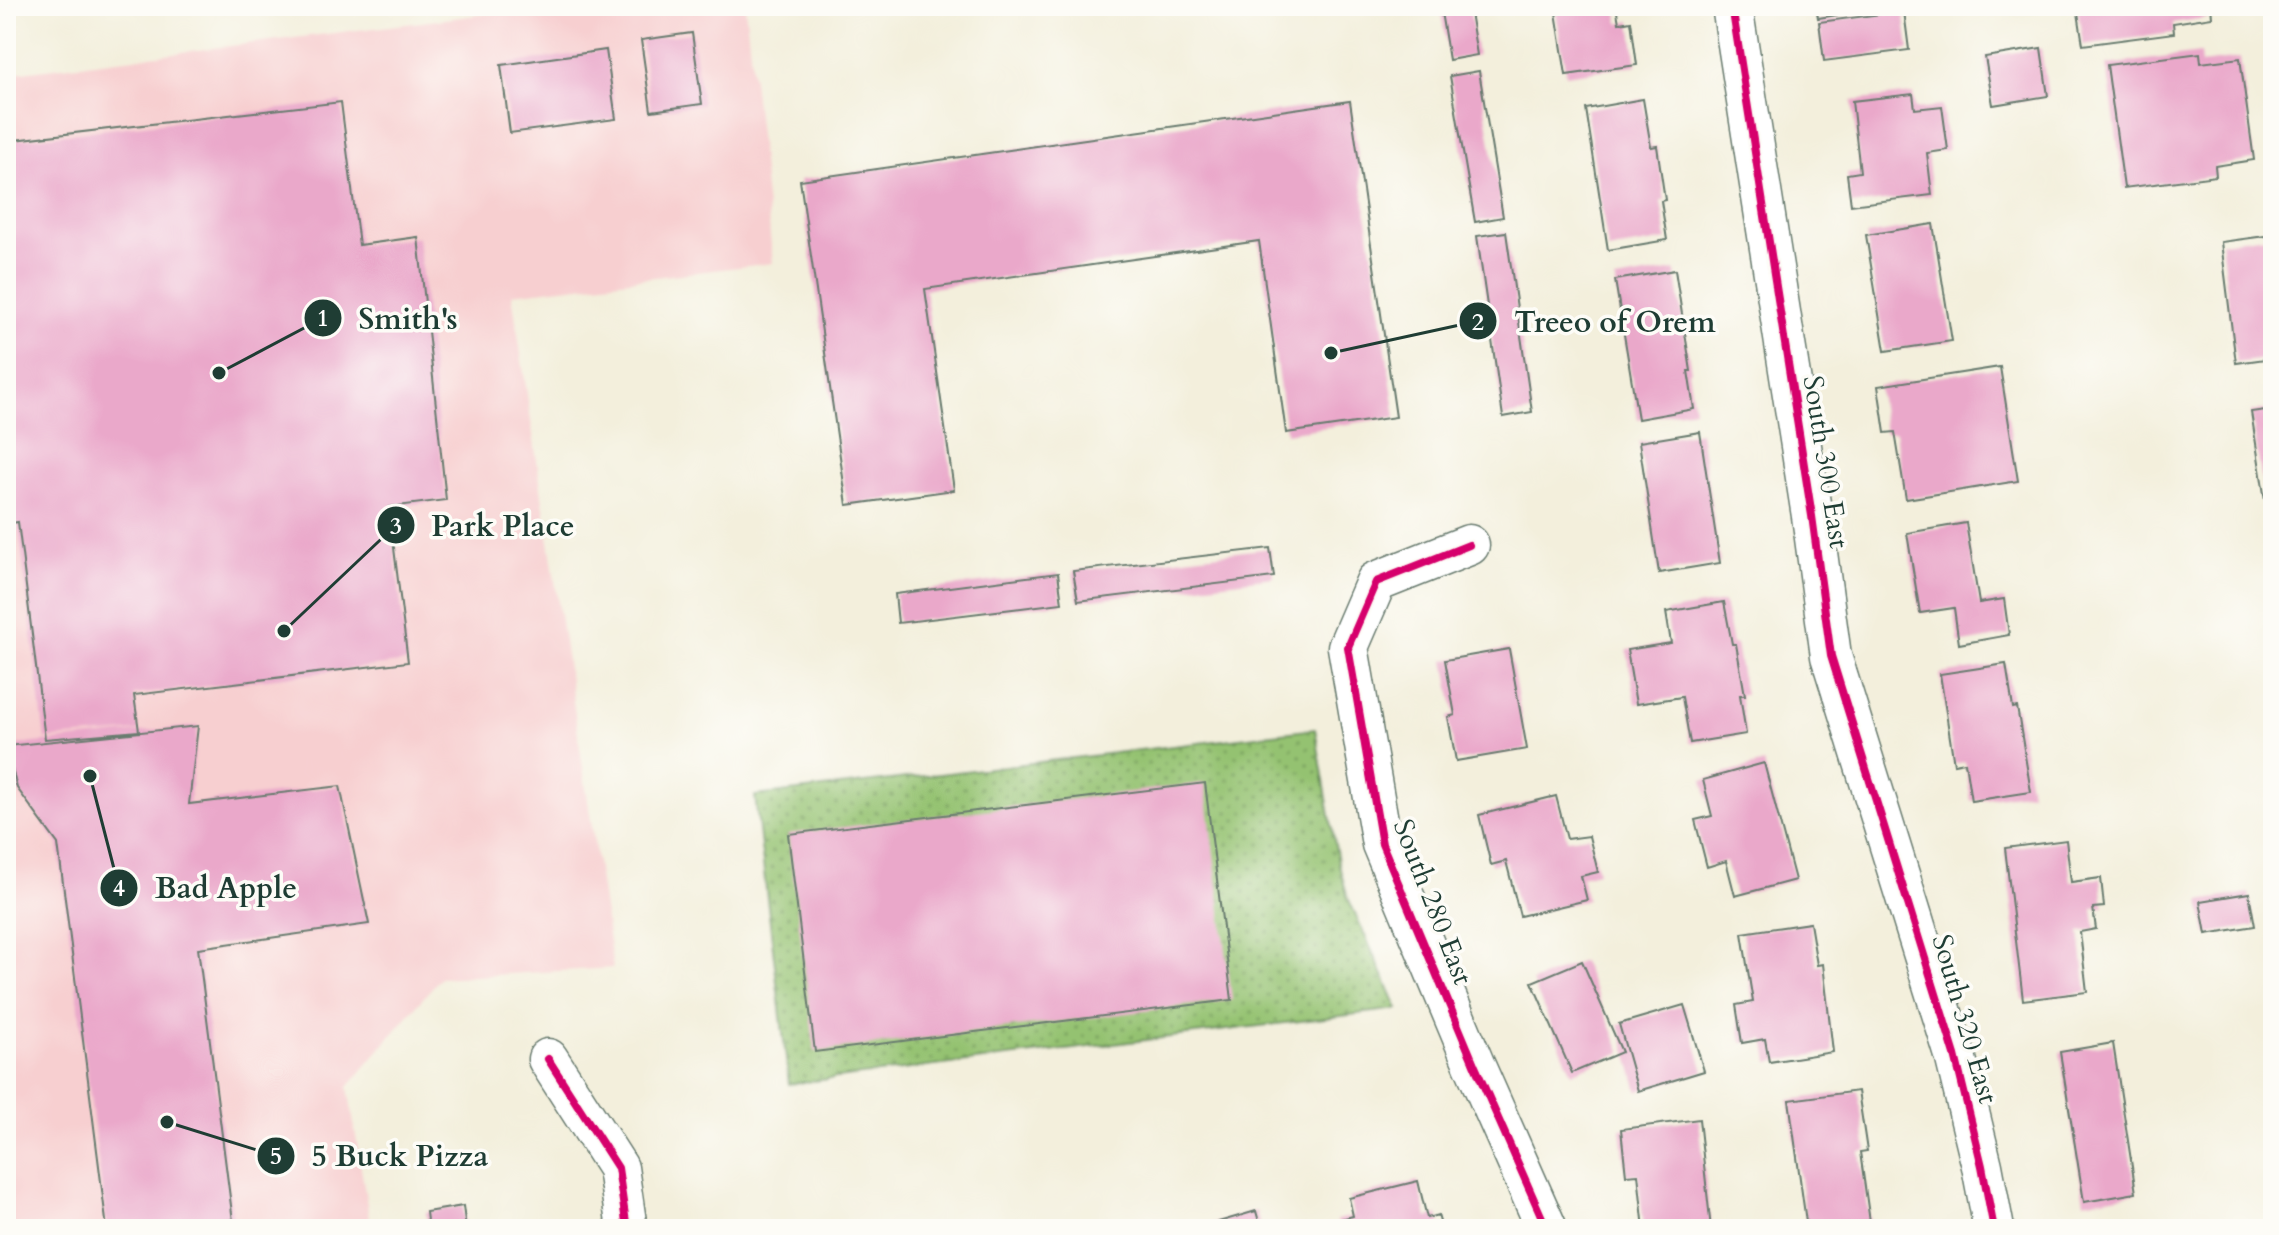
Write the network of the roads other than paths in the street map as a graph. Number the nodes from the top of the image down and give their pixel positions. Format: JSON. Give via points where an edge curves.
{"nodes":[{"id":1,"x":1732,"y":6,"type":"edge"},
{"id":2,"x":1469,"y":545,"type":"dead end"},
{"id":3,"x":1912,"y":915,"type":"joint"},
{"id":4,"x":548,"y":1059,"type":"dead end"},
{"id":5,"x":627,"y":1229,"type":"edge"},
{"id":6,"x":1547,"y":1229,"type":"edge"},
{"id":7,"x":1994,"y":1229,"type":"edge"}],
"edges":[{"from":1,"to":3,"type":"street","name":"South 300 East","via":[[1831,656]]},
{"from":2,"to":6,"type":"street","name":"South 280 East","via":[[1376,582],[1348,647],[1382,844]]},
{"from":3,"to":7,"type":"street","name":"South 320 East","via":[[1955,1055]]},
{"from":4,"to":5,"type":"street","via":[[618,1168]]}]}
